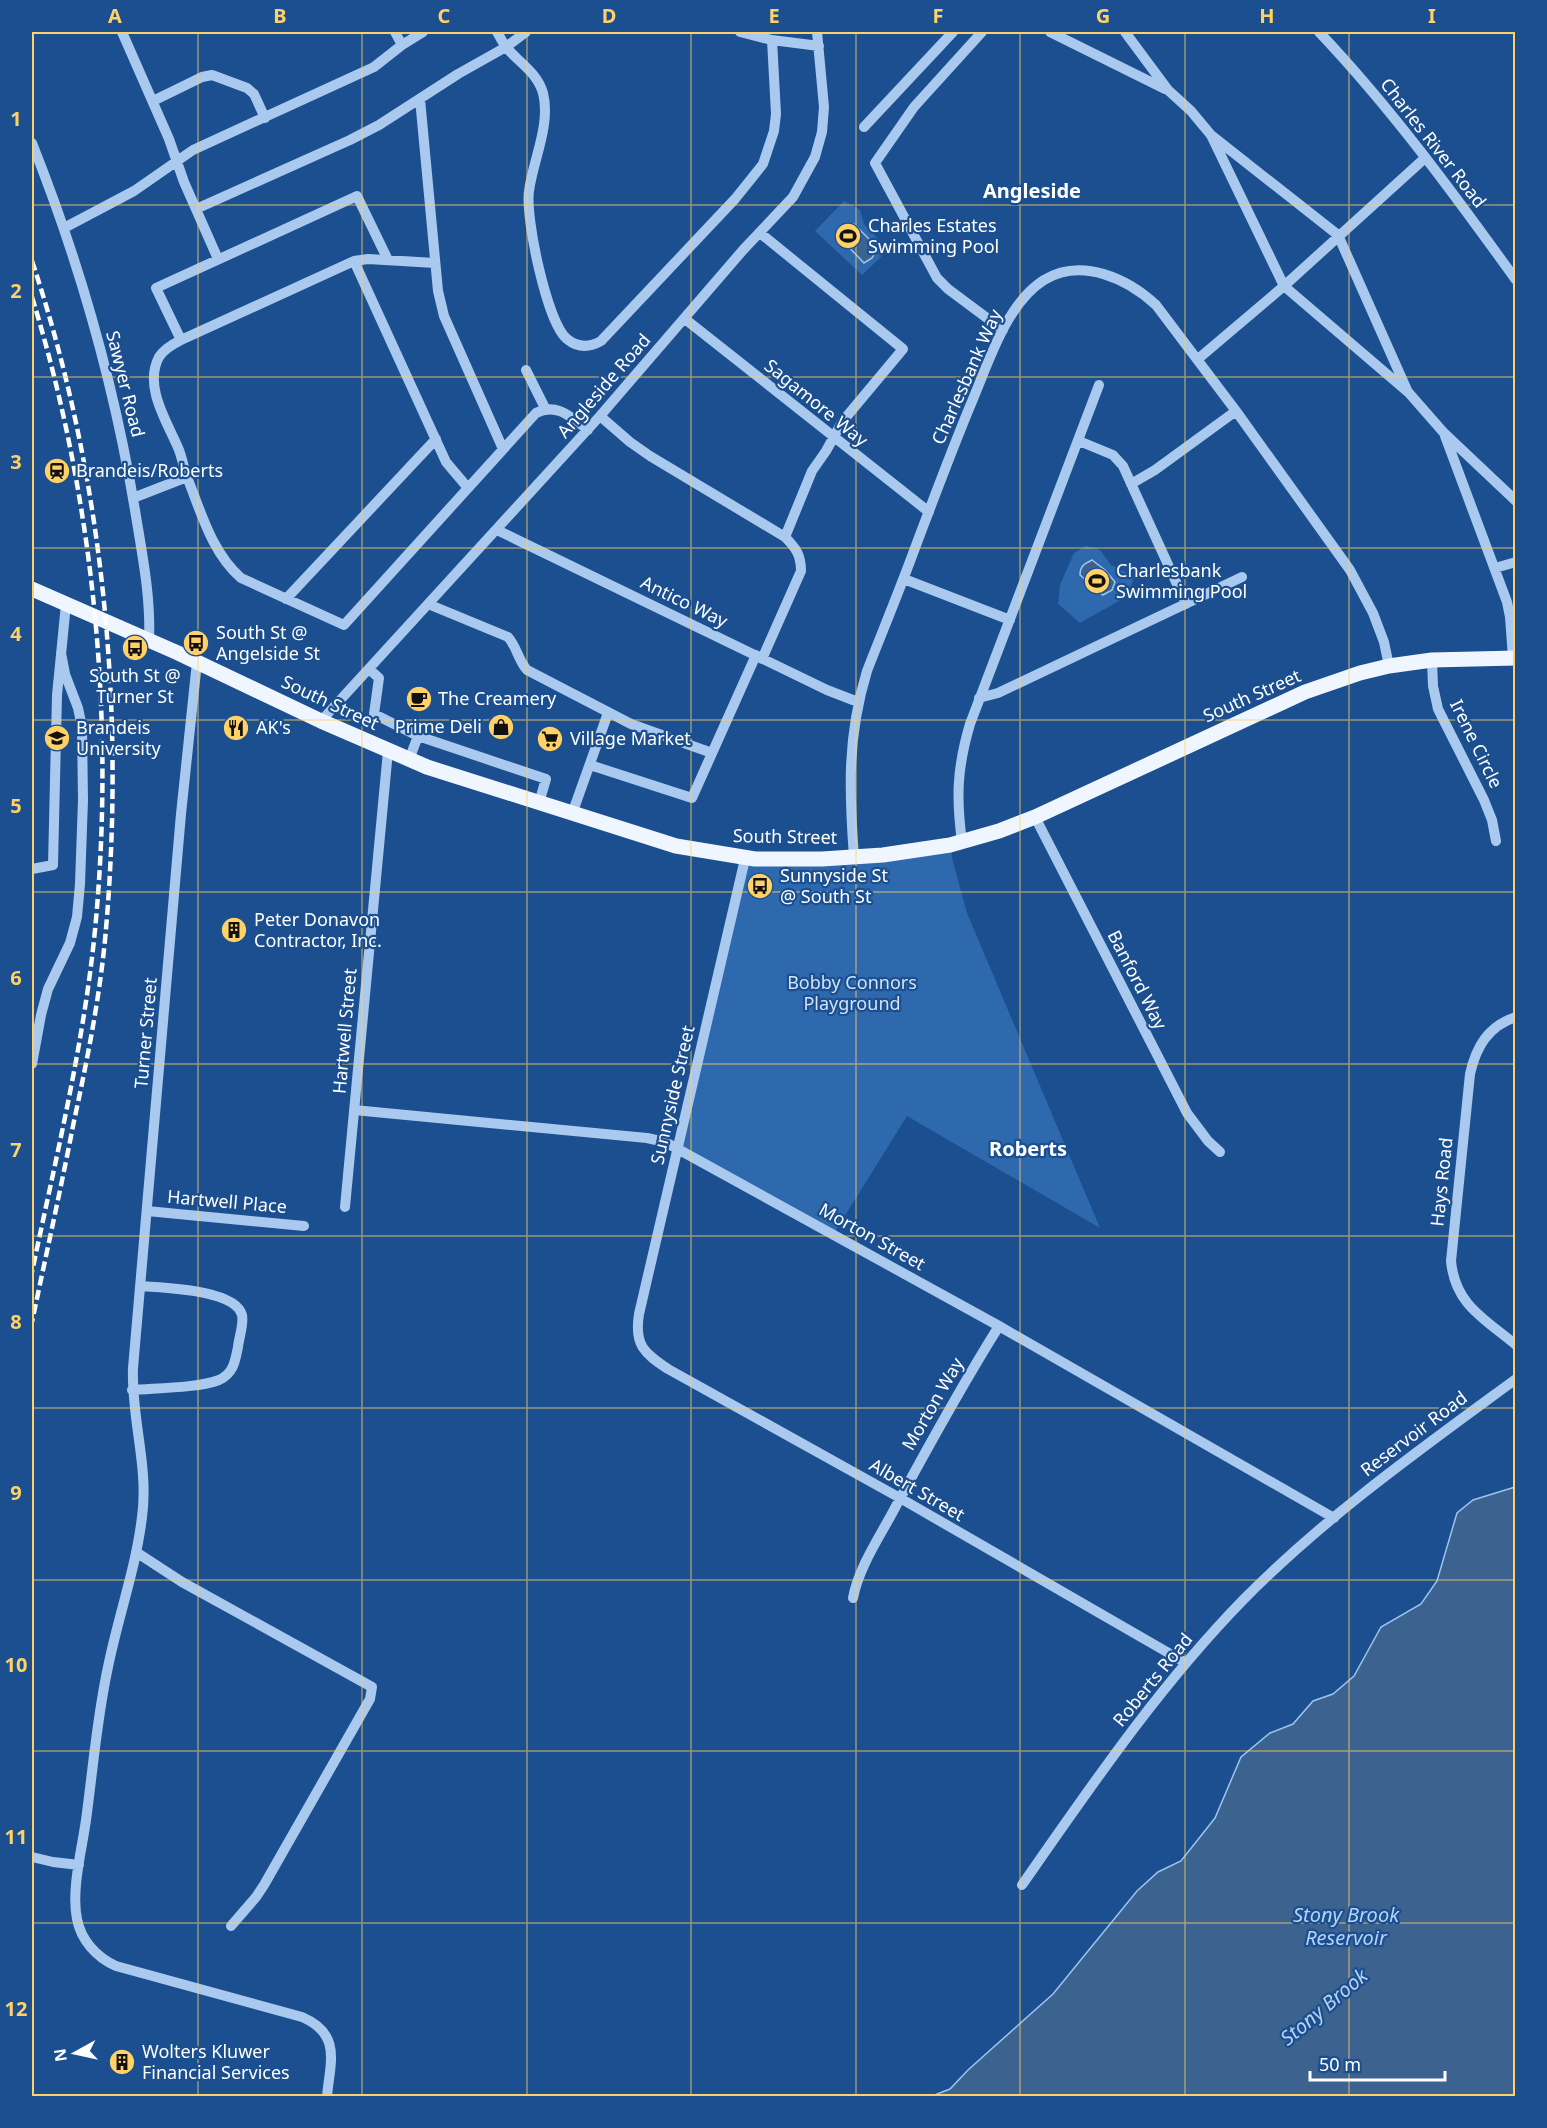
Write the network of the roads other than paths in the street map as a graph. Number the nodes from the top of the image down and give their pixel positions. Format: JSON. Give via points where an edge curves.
{"nodes":[{"id":1,"x":122,"y":32,"type":"edge"},
{"id":2,"x":395,"y":32,"type":"edge"},
{"id":3,"x":423,"y":32,"type":"edge"},
{"id":4,"x":497,"y":32,"type":"edge"},
{"id":5,"x":526,"y":32,"type":"edge"},
{"id":6,"x":740,"y":32,"type":"edge"},
{"id":7,"x":817,"y":32,"type":"edge"},
{"id":8,"x":953,"y":32,"type":"edge"},
{"id":9,"x":982,"y":32,"type":"edge"},
{"id":10,"x":1050,"y":32,"type":"edge"},
{"id":11,"x":1125,"y":32,"type":"edge"},
{"id":12,"x":1319,"y":32,"type":"edge"},
{"id":13,"x":772,"y":40,"type":"junction"},
{"id":14,"x":402,"y":45,"type":"junction"},
{"id":15,"x":819,"y":46,"type":"junction"},
{"id":16,"x":506,"y":47,"type":"junction"},
{"id":17,"x":1168,"y":90,"type":"junction"},
{"id":18,"x":420,"y":99,"type":"junction"},
{"id":19,"x":153,"y":101,"type":"junction"},
{"id":20,"x":265,"y":118,"type":"junction"},
{"id":21,"x":864,"y":127,"type":"dead end"},
{"id":22,"x":1211,"y":135,"type":"junction"},
{"id":23,"x":32,"y":143,"type":"edge"},
{"id":24,"x":1425,"y":158,"type":"junction"},
{"id":25,"x":177,"y":161,"type":"junction"},
{"id":26,"x":196,"y":209,"type":"junction"},
{"id":27,"x":64,"y":228,"type":"junction"},
{"id":28,"x":760,"y":233,"type":"junction"},
{"id":29,"x":1338,"y":235,"type":"junction"},
{"id":30,"x":218,"y":259,"type":"junction"},
{"id":31,"x":388,"y":260,"type":"junction"},
{"id":32,"x":354,"y":261,"type":"junction"},
{"id":33,"x":435,"y":263,"type":"junction"},
{"id":34,"x":1515,"y":280,"type":"edge"},
{"id":35,"x":1284,"y":286,"type":"junction"},
{"id":36,"x":685,"y":319,"type":"junction"},
{"id":37,"x":1004,"y":330,"type":"junction"},
{"id":38,"x":181,"y":340,"type":"junction"},
{"id":39,"x":1198,"y":359,"type":"junction"},
{"id":40,"x":526,"y":370,"type":"dead end"},
{"id":41,"x":1099,"y":385,"type":"dead end"},
{"id":42,"x":1409,"y":393,"type":"junction"},
{"id":43,"x":545,"y":408,"type":"junction"},
{"id":44,"x":1236,"y":411,"type":"junction"},
{"id":45,"x":600,"y":416,"type":"junction"},
{"id":46,"x":588,"y":430,"type":"junction"},
{"id":47,"x":1444,"y":433,"type":"junction"},
{"id":48,"x":833,"y":438,"type":"junction"},
{"id":49,"x":435,"y":439,"type":"junction"},
{"id":50,"x":1079,"y":441,"type":"junction"},
{"id":51,"x":503,"y":449,"type":"junction"},
{"id":52,"x":187,"y":477,"type":"junction"},
{"id":53,"x":1131,"y":484,"type":"junction"},
{"id":54,"x":468,"y":488,"type":"junction"},
{"id":55,"x":133,"y":498,"type":"junction"},
{"id":56,"x":1515,"y":501,"type":"edge"},
{"id":57,"x":928,"y":512,"type":"junction"},
{"id":58,"x":497,"y":530,"type":"junction"},
{"id":59,"x":785,"y":537,"type":"junction"},
{"id":60,"x":1515,"y":562,"type":"edge"},
{"id":61,"x":1494,"y":567,"type":"junction"},
{"id":62,"x":1242,"y":577,"type":"dead end"},
{"id":63,"x":904,"y":579,"type":"junction"},
{"id":64,"x":32,"y":589,"type":"edge"},
{"id":65,"x":286,"y":599,"type":"junction"},
{"id":66,"x":66,"y":604,"type":"junction"},
{"id":67,"x":428,"y":604,"type":"junction"},
{"id":68,"x":1186,"y":604,"type":"junction"},
{"id":69,"x":1010,"y":620,"type":"junction"},
{"id":70,"x":149,"y":641,"type":"junction"},
{"id":71,"x":61,"y":653,"type":"junction"},
{"id":72,"x":759,"y":657,"type":"junction"},
{"id":73,"x":1514,"y":658,"type":"edge"},
{"id":74,"x":1432,"y":660,"type":"junction"},
{"id":75,"x":197,"y":662,"type":"junction"},
{"id":76,"x":1389,"y":666,"type":"junction"},
{"id":77,"x":369,"y":669,"type":"junction"},
{"id":78,"x":979,"y":698,"type":"junction"},
{"id":79,"x":858,"y":702,"type":"junction"},
{"id":80,"x":608,"y":712,"type":"junction"},
{"id":81,"x":321,"y":721,"type":"junction"},
{"id":82,"x":418,"y":736,"type":"junction"},
{"id":83,"x":388,"y":751,"type":"junction"},
{"id":84,"x":712,"y":753,"type":"junction"},
{"id":85,"x":409,"y":760,"type":"junction"},
{"id":86,"x":590,"y":765,"type":"junction"},
{"id":87,"x":538,"y":803,"type":"junction"},
{"id":88,"x":572,"y":814,"type":"junction"},
{"id":89,"x":1035,"y":817,"type":"junction"},
{"id":90,"x":1496,"y":841,"type":"dead end"},
{"id":91,"x":962,"y":842,"type":"junction"},
{"id":92,"x":854,"y":857,"type":"junction"},
{"id":93,"x":745,"y":859,"type":"junction"},
{"id":94,"x":32,"y":869,"type":"edge"},
{"id":95,"x":1515,"y":1017,"type":"edge"},
{"id":96,"x":32,"y":1064,"type":"edge"},
{"id":97,"x":354,"y":1110,"type":"junction"},
{"id":98,"x":678,"y":1149,"type":"junction"},
{"id":99,"x":1220,"y":1152,"type":"dead end"},
{"id":100,"x":345,"y":1207,"type":"dead end"},
{"id":101,"x":147,"y":1211,"type":"junction"},
{"id":102,"x":304,"y":1226,"type":"dead end"},
{"id":103,"x":140,"y":1286,"type":"junction"},
{"id":104,"x":999,"y":1326,"type":"junction"},
{"id":105,"x":638,"y":1340,"type":"joint"},
{"id":106,"x":1515,"y":1345,"type":"edge"},
{"id":107,"x":1515,"y":1379,"type":"edge"},
{"id":108,"x":132,"y":1390,"type":"junction"},
{"id":109,"x":900,"y":1498,"type":"junction"},
{"id":110,"x":1334,"y":1518,"type":"junction"},
{"id":111,"x":136,"y":1552,"type":"junction"},
{"id":112,"x":853,"y":1598,"type":"dead end"},
{"id":113,"x":1186,"y":1663,"type":"junction"},
{"id":114,"x":32,"y":1857,"type":"edge"},
{"id":115,"x":79,"y":1865,"type":"junction"},
{"id":116,"x":1022,"y":1885,"type":"dead end"},
{"id":117,"x":231,"y":1926,"type":"dead end"},
{"id":118,"x":327,"y":2097,"type":"edge"}],
"edges":[{"from":1,"to":19,"type":"street"},
{"from":2,"to":14,"type":"street"},
{"from":3,"to":14,"type":"street"},
{"from":4,"to":16,"type":"street"},
{"from":5,"to":16,"type":"street"},
{"from":6,"to":13,"type":"street"},
{"from":7,"to":15,"type":"street","name":"Angleside Road"},
{"from":8,"to":21,"type":"street"},
{"from":9,"to":37,"type":"street","via":[[914,106],[875,163],[937,278]]},
{"from":10,"to":17,"type":"street"},
{"from":11,"to":17,"type":"street"},
{"from":12,"to":24,"type":"street","name":"Charles River Road"},
{"from":13,"to":15,"type":"street"},
{"from":13,"to":16,"type":"street","via":[[776,114],[763,164],[601,341],[590,347],[566,339],[548,301],[537,261],[528,195],[543,128],[543,94],[538,80]]},
{"from":14,"to":20,"type":"street","via":[[374,68]]},
{"from":15,"to":28,"type":"street","name":"Angleside Road","via":[[824,107],[815,157],[793,197]]},
{"from":16,"to":18,"type":"street"},
{"from":17,"to":22,"type":"street"},
{"from":18,"to":26,"type":"street","via":[[350,140]]},
{"from":18,"to":33,"type":"street"},
{"from":19,"to":20,"type":"street","via":[[212,75],[247,88]]},
{"from":19,"to":25,"type":"street"},
{"from":20,"to":25,"type":"street"},
{"from":22,"to":29,"type":"street"},
{"from":22,"to":35,"type":"street"},
{"from":23,"to":27,"type":"street","name":"Sawyer Road"},
{"from":24,"to":29,"type":"street"},
{"from":24,"to":34,"type":"street","name":"Charles River Road"},
{"from":25,"to":26,"type":"street"},
{"from":25,"to":27,"type":"street","via":[[134,191]]},
{"from":26,"to":30,"type":"street"},
{"from":27,"to":55,"type":"street","name":"Sawyer Road","via":[[99,344]]},
{"from":28,"to":36,"type":"street","name":"Angleside Road"},
{"from":28,"to":48,"type":"street","via":[[903,349]]},
{"from":29,"to":35,"type":"street"},
{"from":29,"to":42,"type":"street"},
{"from":30,"to":31,"type":"street","via":[[357,196]]},
{"from":30,"to":38,"type":"street","via":[[156,288]]},
{"from":31,"to":32,"type":"street"},
{"from":31,"to":33,"type":"street"},
{"from":32,"to":38,"type":"street"},
{"from":32,"to":49,"type":"street"},
{"from":33,"to":51,"type":"street","via":[[444,316]]},
{"from":35,"to":39,"type":"street"},
{"from":35,"to":42,"type":"street"},
{"from":36,"to":45,"type":"street","name":"Angleside Road"},
{"from":36,"to":48,"type":"street","name":"Sagamore Way"},
{"from":37,"to":39,"type":"street","name":"Charlesbank Way","via":[[1026,296],[1046,279],[1073,272],[1102,273],[1143,293]]},
{"from":37,"to":57,"type":"street","name":"Charlesbank Way"},
{"from":38,"to":52,"type":"street","via":[[159,357],[154,383]]},
{"from":39,"to":44,"type":"street","name":"Charlesbank Way"},
{"from":40,"to":43,"type":"street"},
{"from":41,"to":50,"type":"street"},
{"from":42,"to":47,"type":"street"},
{"from":43,"to":46,"type":"street","via":[[555,409]]},
{"from":43,"to":51,"type":"street","via":[[536,412]]},
{"from":44,"to":53,"type":"street"},
{"from":44,"to":76,"type":"street","name":"Charlesbank Way","via":[[1360,586],[1378,626]]},
{"from":45,"to":46,"type":"street","name":"Angleside Road"},
{"from":45,"to":59,"type":"street","via":[[650,456]]},
{"from":46,"to":58,"type":"street","name":"Angleside Road"},
{"from":47,"to":56,"type":"street"},
{"from":47,"to":61,"type":"street"},
{"from":48,"to":57,"type":"street","name":"Sagamore Way"},
{"from":48,"to":59,"type":"street","via":[[812,471]]},
{"from":49,"to":54,"type":"street","via":[[446,462]]},
{"from":49,"to":65,"type":"street"},
{"from":50,"to":53,"type":"street","via":[[1118,459]]},
{"from":50,"to":69,"type":"street"},
{"from":51,"to":54,"type":"street"},
{"from":52,"to":55,"type":"street"},
{"from":52,"to":65,"type":"street","via":[[228,567],[241,578]]},
{"from":53,"to":68,"type":"street"},
{"from":54,"to":65,"type":"street","via":[[344,626]]},
{"from":55,"to":70,"type":"street","name":"Sawyer Road","via":[[149,600]]},
{"from":57,"to":63,"type":"street","name":"Charlesbank Way"},
{"from":58,"to":67,"type":"street","name":"Angleside Road"},
{"from":58,"to":72,"type":"street","name":"Antico Way"},
{"from":59,"to":72,"type":"street","via":[[801,558],[801,571]]},
{"from":60,"to":61,"type":"street"},
{"from":61,"to":73,"type":"street","via":[[1509,609]]},
{"from":62,"to":68,"type":"street"},
{"from":63,"to":69,"type":"street"},
{"from":63,"to":79,"type":"street","name":"Charlesbank Way"},
{"from":64,"to":66,"type":"main road","name":"South Street"},
{"from":66,"to":70,"type":"main road","name":"South Street"},
{"from":66,"to":71,"type":"street"},
{"from":67,"to":77,"type":"street","name":"Angleside Road"},
{"from":67,"to":80,"type":"street","via":[[508,637],[527,670]]},
{"from":68,"to":78,"type":"street","via":[[998,693]]},
{"from":69,"to":78,"type":"street"},
{"from":70,"to":75,"type":"main road","name":"South Street"},
{"from":71,"to":94,"type":"street","via":[[53,865]]},
{"from":71,"to":96,"type":"street","via":[[82,727],[80,884],[70,944],[48,989]]},
{"from":72,"to":79,"type":"street","name":"Antico Way"},
{"from":72,"to":84,"type":"street"},
{"from":73,"to":74,"type":"main road","name":"South Street"},
{"from":74,"to":76,"type":"main road","name":"South Street"},
{"from":74,"to":90,"type":"street","name":"Irene Circle","via":[[1438,709],[1485,800]]},
{"from":75,"to":81,"type":"main road","name":"South Street"},
{"from":75,"to":101,"type":"street","name":"Turner Street"},
{"from":76,"to":89,"type":"main road","name":"South Street","via":[[1305,692]]},
{"from":77,"to":81,"type":"street","name":"Angleside Road"},
{"from":77,"to":82,"type":"street","via":[[379,678],[374,714]]},
{"from":78,"to":91,"type":"street","via":[[959,768],[957,803]]},
{"from":79,"to":92,"type":"street","name":"Charlesbank Way","via":[[850,769]]},
{"from":80,"to":84,"type":"street"},
{"from":80,"to":86,"type":"street"},
{"from":81,"to":83,"type":"main road","name":"South Street"},
{"from":82,"to":85,"type":"street"},
{"from":82,"to":87,"type":"street","via":[[546,778]]},
{"from":83,"to":85,"type":"main road","name":"South Street"},
{"from":83,"to":97,"type":"street","name":"Hartwell Street"},
{"from":84,"to":86,"type":"street","via":[[692,798]]},
{"from":85,"to":87,"type":"main road","name":"South Street"},
{"from":86,"to":88,"type":"street"},
{"from":87,"to":88,"type":"main road","name":"South Street"},
{"from":88,"to":93,"type":"main road","name":"South Street","via":[[676,846]]},
{"from":89,"to":91,"type":"main road","name":"South Street"},
{"from":89,"to":99,"type":"street","name":"Banford Way","via":[[1187,1113]]},
{"from":91,"to":92,"type":"main road","name":"South Street"},
{"from":92,"to":93,"type":"main road","name":"South Street"},
{"from":93,"to":98,"type":"street","name":"Sunnyside Street"},
{"from":95,"to":106,"type":"street","name":"Hays Road","via":[[1490,1032],[1474,1057],[1451,1261],[1455,1283],[1466,1303]]},
{"from":97,"to":98,"type":"street","name":"Morton Street","via":[[647,1138]]},
{"from":97,"to":100,"type":"street","name":"Hartwell Street"},
{"from":98,"to":104,"type":"street","name":"Morton Street"},
{"from":98,"to":105,"type":"street","name":"Sunnyside Street","via":[[639,1314]]},
{"from":101,"to":102,"type":"street","name":"Hartwell Place"},
{"from":101,"to":103,"type":"street","name":"Turner Street"},
{"from":103,"to":108,"type":"street","name":"Turner Street"},
{"from":103,"to":108,"type":"street","via":[[217,1295],[234,1305],[242,1318],[234,1364],[228,1374],[212,1382]]},
{"from":104,"to":109,"type":"street","name":"Morton Way"},
{"from":104,"to":110,"type":"street","name":"Morton Street"},
{"from":105,"to":109,"type":"street","name":"Albert Street","via":[[648,1356],[668,1369]]},
{"from":107,"to":110,"type":"street","name":"Reservoir Road"},
{"from":108,"to":111,"type":"street","name":"Turner Street","via":[[144,1475]]},
{"from":109,"to":112,"type":"street","name":"Morton Way"},
{"from":109,"to":113,"type":"street","name":"Albert Street"},
{"from":110,"to":113,"type":"street","name":"Roberts Road","via":[[1244,1599]]},
{"from":111,"to":115,"type":"street","name":"Turner Street","via":[[104,1687]]},
{"from":111,"to":117,"type":"street","via":[[182,1582],[372,1687],[370,1698],[264,1885]]},
{"from":113,"to":116,"type":"street","name":"Roberts Road","via":[[1122,1744]]},
{"from":114,"to":115,"type":"street"},
{"from":115,"to":118,"type":"street","name":"Turner Street","via":[[77,1918],[86,1941],[96,1953],[123,1969],[316,2023],[330,2045]]}]}
